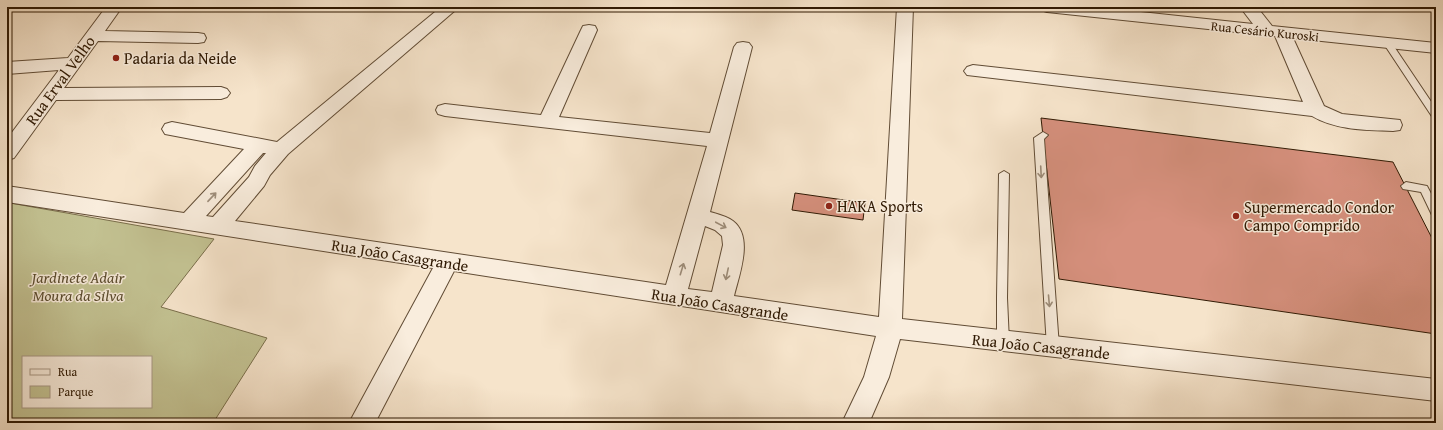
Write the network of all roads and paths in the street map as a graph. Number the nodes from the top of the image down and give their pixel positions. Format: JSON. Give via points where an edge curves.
{"nodes":[{"id":1,"x":114,"y":7,"type":"edge"},
{"id":2,"x":451,"y":7,"type":"edge"},
{"id":3,"x":905,"y":7,"type":"edge"},
{"id":4,"x":1046,"y":7,"type":"edge"},
{"id":5,"x":1248,"y":7,"type":"edge"},
{"id":6,"x":1070,"y":8,"type":"edge"},
{"id":7,"x":589,"y":30,"type":"dead end"},
{"id":8,"x":1275,"y":32,"type":"junction"},
{"id":9,"x":92,"y":36,"type":"junction"},
{"id":10,"x":198,"y":38,"type":"dead end"},
{"id":11,"x":1388,"y":44,"type":"junction"},
{"id":12,"x":743,"y":47,"type":"dead end"},
{"id":13,"x":1436,"y":48,"type":"edge"},
{"id":14,"x":72,"y":62,"type":"junction"},
{"id":15,"x":7,"y":68,"type":"edge"},
{"id":16,"x":973,"y":71,"type":"dead end"},
{"id":17,"x":220,"y":93,"type":"dead end"},
{"id":18,"x":50,"y":94,"type":"junction"},
{"id":19,"x":445,"y":110,"type":"dead end"},
{"id":20,"x":1316,"y":110,"type":"junction"},
{"id":21,"x":1436,"y":116,"type":"edge"},
{"id":22,"x":547,"y":122,"type":"junction"},
{"id":23,"x":1393,"y":125,"type":"dead end"},
{"id":24,"x":172,"y":129,"type":"dead end"},
{"id":25,"x":1043,"y":135,"type":"dead end"},
{"id":26,"x":718,"y":141,"type":"junction"},
{"id":27,"x":259,"y":145,"type":"junction"},
{"id":28,"x":281,"y":149,"type":"junction"},
{"id":29,"x":7,"y":153,"type":"edge"},
{"id":30,"x":1004,"y":174,"type":"dead end"},
{"id":31,"x":1406,"y":186,"type":"dead end"},
{"id":32,"x":7,"y":194,"type":"edge"},
{"id":33,"x":1436,"y":212,"type":"edge"},
{"id":34,"x":698,"y":216,"type":"junction"},
{"id":35,"x":188,"y":222,"type":"junction"},
{"id":36,"x":218,"y":227,"type":"junction"},
{"id":37,"x":448,"y":262,"type":"junction"},
{"id":38,"x":674,"y":296,"type":"junction"},
{"id":39,"x":721,"y":304,"type":"junction"},
{"id":40,"x":890,"y":329,"type":"junction"},
{"id":41,"x":1004,"y":342,"type":"junction"},
{"id":42,"x":1054,"y":347,"type":"junction"},
{"id":43,"x":1436,"y":390,"type":"edge"},
{"id":44,"x":362,"y":423,"type":"edge"},
{"id":45,"x":856,"y":423,"type":"edge"}],
"edges":[{"from":1,"to":9,"type":"street","name":"Rua Erval Velho"},
{"from":2,"to":28,"type":"street"},
{"from":3,"to":40,"type":"street"},
{"from":4,"to":6,"type":"street","name":"Rua Cesário Kuroski"},
{"from":5,"to":8,"type":"street"},
{"from":6,"to":8,"type":"street","name":"Rua Cesário Kuroski"},
{"from":7,"to":22,"type":"street"},
{"from":8,"to":11,"type":"street","name":"Rua Cesário Kuroski"},
{"from":8,"to":20,"type":"street"},
{"from":9,"to":10,"type":"street"},
{"from":9,"to":14,"type":"street","name":"Rua Erval Velho"},
{"from":11,"to":13,"type":"street","name":"Rua Cesário Kuroski"},
{"from":11,"to":21,"type":"lane"},
{"from":12,"to":26,"type":"street"},
{"from":14,"to":15,"type":"street"},
{"from":14,"to":18,"type":"street","name":"Rua Erval Velho"},
{"from":16,"to":20,"type":"street"},
{"from":17,"to":18,"type":"street"},
{"from":18,"to":29,"type":"street","name":"Rua Erval Velho"},
{"from":19,"to":22,"type":"street"},
{"from":20,"to":23,"type":"street","via":[[1321,115],[1338,120]]},
{"from":22,"to":26,"type":"street"},
{"from":24,"to":27,"type":"street"},
{"from":25,"to":42,"type":"lane","one_way":true,"via":[[1039,138]]},
{"from":26,"to":34,"type":"street"},
{"from":27,"to":28,"type":"street"},
{"from":35,"to":27,"type":"street","one_way":true},
{"from":28,"to":36,"type":"street"},
{"from":30,"to":41,"type":"lane"},
{"from":31,"to":33,"type":"lane","via":[[1424,189]]},
{"from":32,"to":35,"type":"street","name":"Rua João Casagrande"},
{"from":38,"to":34,"type":"street","one_way":true},
{"from":34,"to":39,"type":"street","one_way":true,"via":[[728,229],[732,235],[734,245]]},
{"from":35,"to":36,"type":"street","name":"Rua João Casagrande"},
{"from":36,"to":37,"type":"street","name":"Rua João Casagrande"},
{"from":37,"to":38,"type":"street","name":"Rua João Casagrande"},
{"from":37,"to":44,"type":"street"},
{"from":38,"to":39,"type":"street","name":"Rua João Casagrande"},
{"from":39,"to":40,"type":"street","name":"Rua João Casagrande"},
{"from":40,"to":41,"type":"street","name":"Rua João Casagrande"},
{"from":40,"to":45,"type":"street","via":[[876,380]]},
{"from":41,"to":42,"type":"street","name":"Rua João Casagrande"},
{"from":42,"to":43,"type":"street","name":"Rua João Casagrande"}]}
